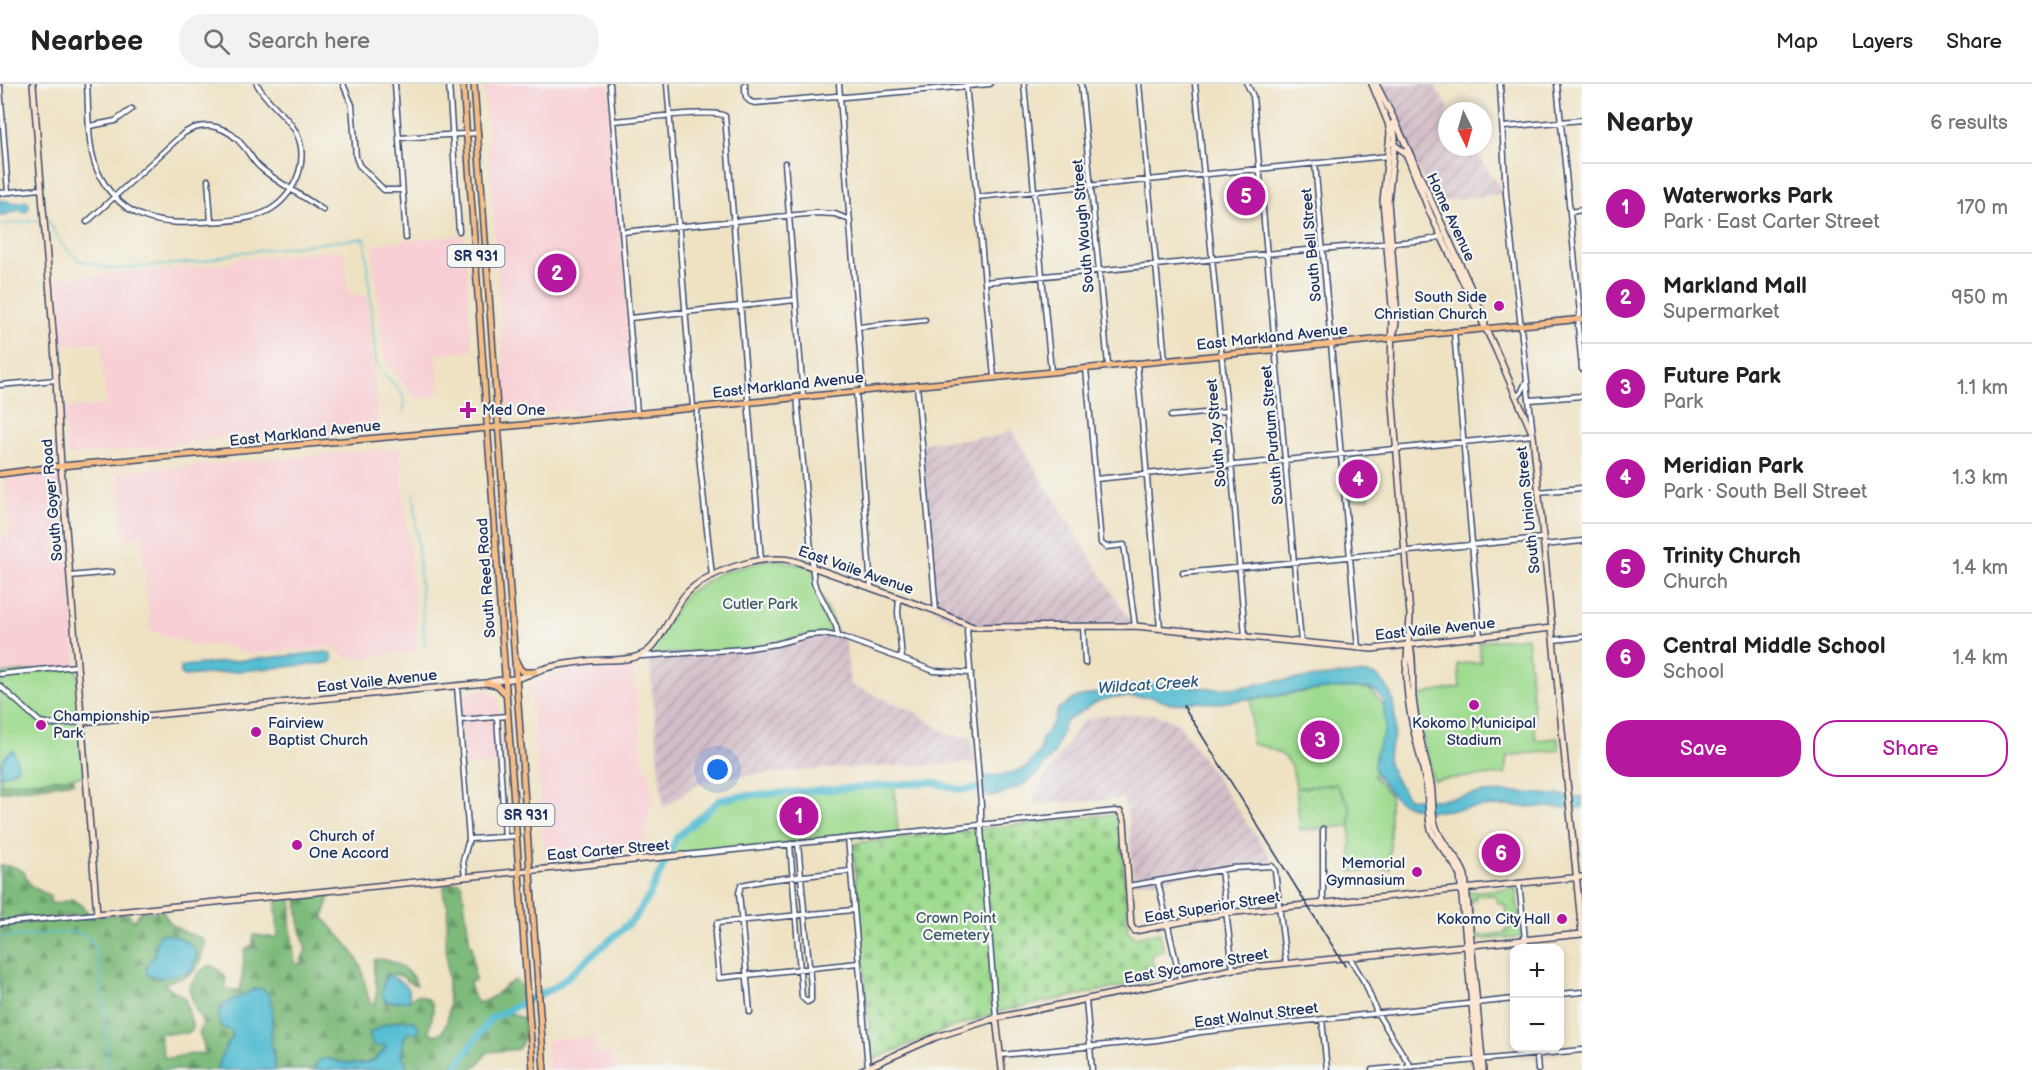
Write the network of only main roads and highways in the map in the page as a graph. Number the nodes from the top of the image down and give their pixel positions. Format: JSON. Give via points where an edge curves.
{"nodes":[{"id":1,"x":463,"y":84,"type":"edge"},
{"id":2,"x":474,"y":84,"type":"edge"},
{"id":3,"x":1580,"y":319,"type":"edge"},
{"id":4,"x":498,"y":427,"type":"junction"},
{"id":5,"x":488,"y":428,"type":"junction"},
{"id":6,"x":0,"y":474,"type":"edge"},
{"id":7,"x":514,"y":657,"type":"junction"},
{"id":8,"x":535,"y":672,"type":"road end"},
{"id":9,"x":486,"y":682,"type":"road end"},
{"id":10,"x":506,"y":694,"type":"junction"},
{"id":11,"x":533,"y":1070,"type":"edge"},
{"id":12,"x":544,"y":1070,"type":"edge"}],
"edges":[{"from":1,"to":5,"type":"main road","name":"South Reed Road","number":"SR 931"},
{"from":2,"to":4,"type":"main road","name":"South Reed Road","number":"SR 931"},
{"from":3,"to":4,"type":"main road","name":"East Markland Avenue"},
{"from":4,"to":5,"type":"main road","name":"East Markland Avenue"},
{"from":4,"to":7,"type":"main road","name":"South Reed Road","number":"SR 931"},
{"from":5,"to":6,"type":"main road","name":"East Markland Avenue"},
{"from":5,"to":10,"type":"main road","name":"South Reed Road","number":"SR 931"},
{"from":7,"to":8,"type":"main road","via":[[524,672]]},
{"from":7,"to":12,"type":"main road","name":"South Reed Road","number":"SR 931"},
{"from":9,"to":10,"type":"main road","via":[[497,685]]},
{"from":10,"to":11,"type":"main road","name":"South Reed Road","number":"SR 931"}]}
